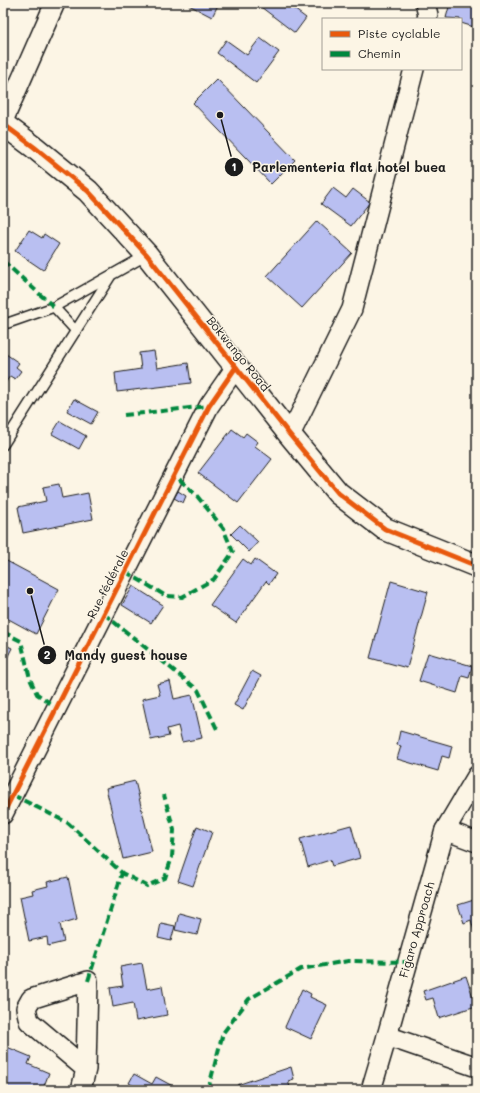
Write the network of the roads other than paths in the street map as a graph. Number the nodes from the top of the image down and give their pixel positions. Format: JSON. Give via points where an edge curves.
{"nodes":[{"id":1,"x":55,"y":3,"type":"edge"},
{"id":2,"x":425,"y":3,"type":"edge"},
{"id":3,"x":427,"y":18,"type":"edge"},
{"id":4,"x":414,"y":70,"type":"edge"},
{"id":5,"x":3,"y":121,"type":"edge"},
{"id":6,"x":3,"y":124,"type":"edge"},
{"id":7,"x":147,"y":255,"type":"junction"},
{"id":8,"x":110,"y":277,"type":"junction"},
{"id":9,"x":54,"y":307,"type":"junction"},
{"id":10,"x":3,"y":324,"type":"edge"},
{"id":11,"x":76,"y":331,"type":"junction"},
{"id":12,"x":236,"y":367,"type":"junction"},
{"id":13,"x":290,"y":435,"type":"junction"},
{"id":14,"x":3,"y":445,"type":"edge"},
{"id":15,"x":477,"y":566,"type":"edge"},
{"id":16,"x":477,"y":776,"type":"edge"},
{"id":17,"x":3,"y":814,"type":"edge"},
{"id":18,"x":445,"y":830,"type":"junction"},
{"id":19,"x":477,"y":842,"type":"edge"},
{"id":20,"x":387,"y":1036,"type":"junction"},
{"id":21,"x":477,"y":1067,"type":"edge"},
{"id":22,"x":86,"y":1069,"type":"junction"},
{"id":23,"x":81,"y":1090,"type":"edge"},
{"id":24,"x":371,"y":1090,"type":"edge"}],
"edges":[{"from":1,"to":5,"type":"street"},
{"from":2,"to":3,"type":"street"},
{"from":4,"to":13,"type":"street","via":[[352,310]]},
{"from":6,"to":7,"type":"street","name":"Bokwango Road","via":[[88,191]]},
{"from":7,"to":8,"type":"lane"},
{"from":7,"to":12,"type":"street","name":"Bokwango Road"},
{"from":8,"to":9,"type":"lane"},
{"from":8,"to":11,"type":"lane"},
{"from":9,"to":10,"type":"lane"},
{"from":9,"to":11,"type":"lane"},
{"from":11,"to":14,"type":"lane"},
{"from":12,"to":13,"type":"street","name":"Bokwango Road"},
{"from":12,"to":17,"type":"street","name":"Rue fédérale","via":[[209,406]]},
{"from":13,"to":15,"type":"street","name":"Bokwango Road","via":[[338,493],[385,529]]},
{"from":16,"to":18,"type":"street","name":"Figaro Approach"},
{"from":18,"to":19,"type":"street"},
{"from":18,"to":20,"type":"street","name":"Figaro Approach"},
{"from":20,"to":21,"type":"street"},
{"from":20,"to":24,"type":"street","name":"Figaro Approach"},
{"from":22,"to":22,"type":"street","via":[[29,1021],[26,1008],[31,999],[88,981]]},
{"from":22,"to":23,"type":"street"}]}
